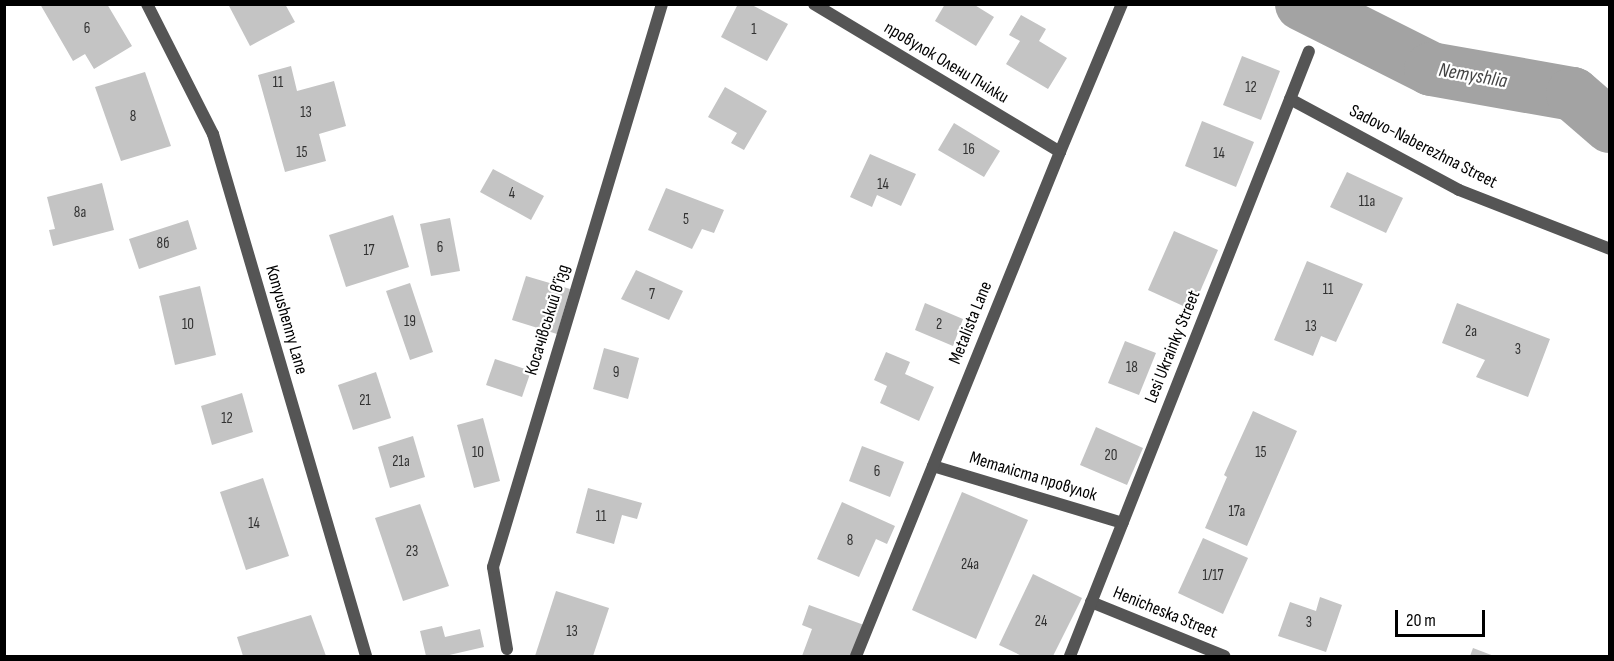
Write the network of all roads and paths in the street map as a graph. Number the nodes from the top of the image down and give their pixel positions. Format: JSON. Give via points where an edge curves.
{"nodes":[{"id":1,"x":147,"y":4,"type":"edge"},
{"id":2,"x":662,"y":4,"type":"edge"},
{"id":3,"x":814,"y":4,"type":"edge"},
{"id":4,"x":1122,"y":4,"type":"edge"},
{"id":5,"x":1309,"y":51,"type":"dead end"},
{"id":6,"x":1290,"y":99,"type":"junction"},
{"id":7,"x":1060,"y":152,"type":"junction"},
{"id":8,"x":1610,"y":249,"type":"edge"},
{"id":9,"x":933,"y":466,"type":"junction"},
{"id":10,"x":1123,"y":523,"type":"junction"},
{"id":11,"x":1091,"y":602,"type":"junction"},
{"id":12,"x":507,"y":649,"type":"dead end"},
{"id":13,"x":366,"y":657,"type":"edge"},
{"id":14,"x":856,"y":657,"type":"edge"},
{"id":15,"x":1070,"y":657,"type":"edge"},
{"id":16,"x":1224,"y":657,"type":"edge"}],
"edges":[{"from":1,"to":13,"type":"street","name":"Konyushenny Lane","via":[[213,134]]},
{"from":2,"to":12,"type":"street","name":"Косачівський в’їзд","via":[[493,567]]},
{"from":3,"to":7,"type":"street","name":"провулок Олени Пчілки"},
{"from":4,"to":7,"type":"street","name":"Metalista Lane"},
{"from":5,"to":6,"type":"street","name":"Lesi Ukrainky Street"},
{"from":6,"to":8,"type":"street","name":"Sadovo-Naberezhna Street","via":[[1459,190]]},
{"from":6,"to":10,"type":"street","name":"Lesi Ukrainky Street"},
{"from":7,"to":9,"type":"street","name":"Metalista Lane"},
{"from":9,"to":10,"type":"street","name":"Металіста провулок"},
{"from":9,"to":14,"type":"street","name":"Metalista Lane"},
{"from":10,"to":11,"type":"street","name":"Lesi Ukrainky Street"},
{"from":11,"to":15,"type":"street","name":"Lesi Ukrainky Street"},
{"from":11,"to":16,"type":"street","name":"Henicheska Street"}]}
